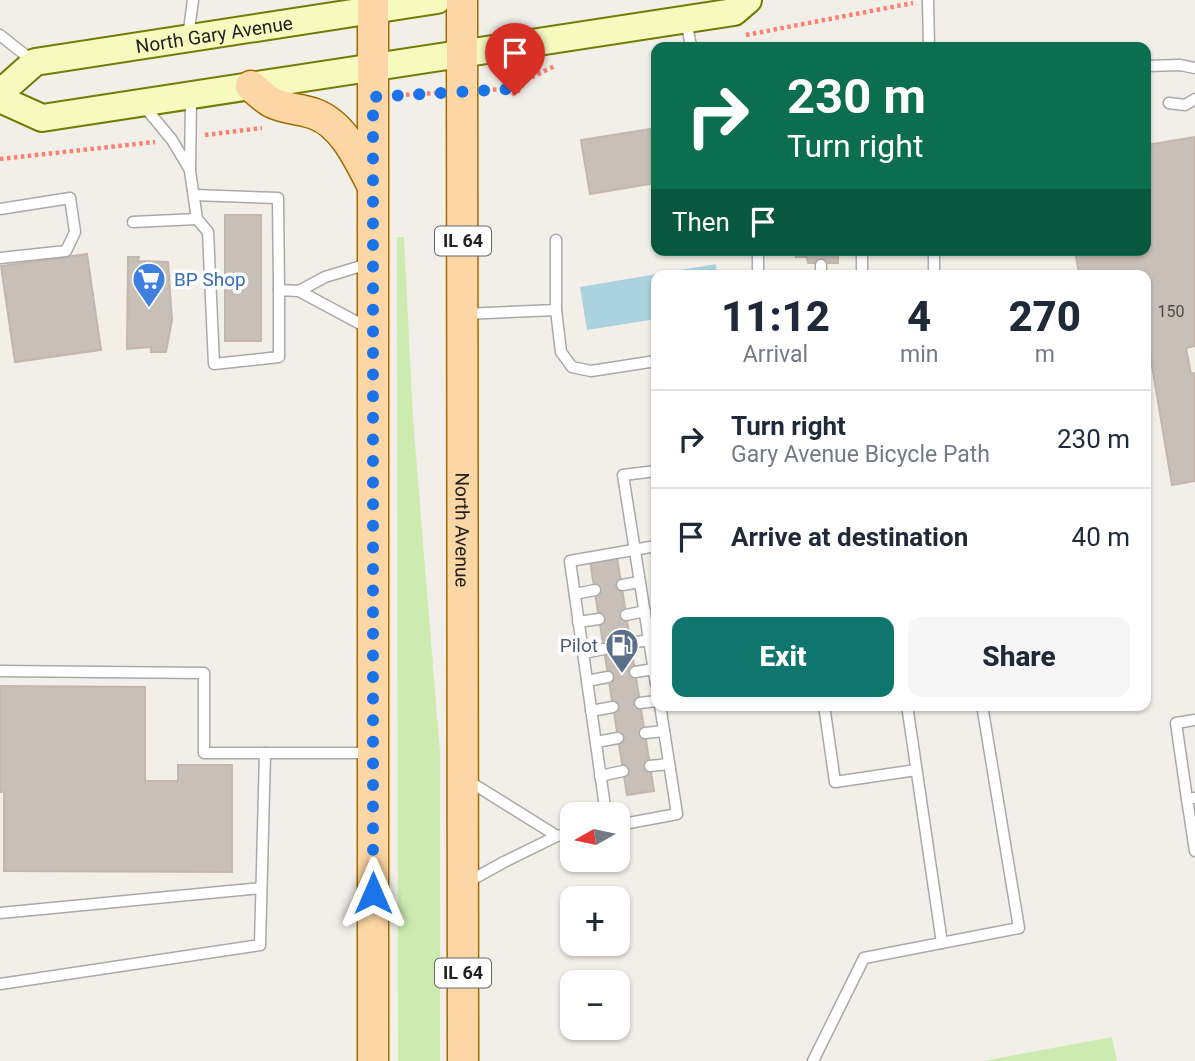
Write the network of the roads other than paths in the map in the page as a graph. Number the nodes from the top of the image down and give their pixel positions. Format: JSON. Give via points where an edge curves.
{"nodes":[{"id":1,"x":193,"y":0,"type":"edge"},
{"id":2,"x":437,"y":0,"type":"edge"},
{"id":3,"x":462,"y":0,"type":"edge"},
{"id":4,"x":748,"y":0,"type":"edge"},
{"id":5,"x":928,"y":0,"type":"edge"},
{"id":6,"x":373,"y":5,"type":"edge"},
{"id":7,"x":686,"y":19,"type":"junction"},
{"id":8,"x":0,"y":35,"type":"edge"},
{"id":9,"x":188,"y":38,"type":"junction"},
{"id":10,"x":690,"y":42,"type":"edge"},
{"id":11,"x":929,"y":42,"type":"edge"},
{"id":12,"x":461,"y":54,"type":"junction"},
{"id":13,"x":34,"y":62,"type":"junction"},
{"id":14,"x":1151,"y":66,"type":"edge"},
{"id":15,"x":1195,"y":68,"type":"edge"},
{"id":16,"x":373,"y":83,"type":"junction"},
{"id":17,"x":251,"y":86,"type":"junction"},
{"id":18,"x":0,"y":93,"type":"edge"},
{"id":19,"x":191,"y":96,"type":"junction"},
{"id":20,"x":0,"y":99,"type":"edge"},
{"id":21,"x":1195,"y":99,"type":"edge"},
{"id":22,"x":1169,"y":103,"type":"dead end"},
{"id":23,"x":142,"y":104,"type":"junction"},
{"id":24,"x":190,"y":171,"type":"junction"},
{"id":25,"x":373,"y":186,"type":"junction"},
{"id":26,"x":194,"y":195,"type":"junction"},
{"id":27,"x":0,"y":209,"type":"edge"},
{"id":28,"x":197,"y":219,"type":"junction"},
{"id":29,"x":133,"y":222,"type":"dead end"},
{"id":30,"x":556,"y":240,"type":"dead end"},
{"id":31,"x":0,"y":258,"type":"edge"},
{"id":32,"x":374,"y":261,"type":"junction"},
{"id":33,"x":279,"y":290,"type":"junction"},
{"id":34,"x":299,"y":291,"type":"junction"},
{"id":35,"x":556,"y":310,"type":"junction"},
{"id":36,"x":463,"y":314,"type":"junction"},
{"id":37,"x":374,"y":332,"type":"junction"},
{"id":38,"x":651,"y":362,"type":"edge"},
{"id":39,"x":651,"y":472,"type":"edge"},
{"id":40,"x":651,"y":547,"type":"edge"},
{"id":41,"x":635,"y":550,"type":"junction"},
{"id":42,"x":640,"y":582,"type":"junction"},
{"id":43,"x":622,"y":585,"type":"dead end"},
{"id":44,"x":595,"y":590,"type":"dead end"},
{"id":45,"x":575,"y":594,"type":"junction"},
{"id":46,"x":645,"y":611,"type":"junction"},
{"id":47,"x":626,"y":615,"type":"dead end"},
{"id":48,"x":599,"y":619,"type":"dead end"},
{"id":49,"x":578,"y":622,"type":"junction"},
{"id":50,"x":649,"y":640,"type":"junction"},
{"id":51,"x":630,"y":643,"type":"dead end"},
{"id":52,"x":604,"y":649,"type":"dead end"},
{"id":53,"x":651,"y":652,"type":"edge"},
{"id":54,"x":584,"y":653,"type":"junction"},
{"id":55,"x":651,"y":669,"type":"edge"},
{"id":56,"x":0,"y":671,"type":"edge"},
{"id":57,"x":635,"y":672,"type":"dead end"},
{"id":58,"x":608,"y":677,"type":"dead end"},
{"id":59,"x":587,"y":681,"type":"junction"},
{"id":60,"x":651,"y":702,"type":"edge"},
{"id":61,"x":640,"y":703,"type":"dead end"},
{"id":62,"x":613,"y":707,"type":"dead end"},
{"id":63,"x":591,"y":711,"type":"junction"},
{"id":64,"x":661,"y":711,"type":"edge"},
{"id":65,"x":825,"y":711,"type":"edge"},
{"id":66,"x":908,"y":711,"type":"edge"},
{"id":67,"x":983,"y":711,"type":"edge"},
{"id":68,"x":1195,"y":720,"type":"edge"},
{"id":69,"x":664,"y":731,"type":"junction"},
{"id":70,"x":645,"y":733,"type":"dead end"},
{"id":71,"x":618,"y":738,"type":"dead end"},
{"id":72,"x":596,"y":742,"type":"junction"},
{"id":73,"x":265,"y":753,"type":"junction"},
{"id":74,"x":372,"y":753,"type":"junction"},
{"id":75,"x":669,"y":764,"type":"junction"},
{"id":76,"x":650,"y":766,"type":"dead end"},
{"id":77,"x":916,"y":770,"type":"junction"},
{"id":78,"x":623,"y":771,"type":"dead end"},
{"id":79,"x":600,"y":776,"type":"junction"},
{"id":80,"x":463,"y":778,"type":"junction"},
{"id":81,"x":1191,"y":799,"type":"edge"},
{"id":82,"x":604,"y":802,"type":"edge"},
{"id":83,"x":630,"y":823,"type":"edge"},
{"id":84,"x":560,"y":835,"type":"edge"},
{"id":85,"x":557,"y":836,"type":"junction"},
{"id":86,"x":1195,"y":850,"type":"edge"},
{"id":87,"x":463,"y":886,"type":"junction"},
{"id":88,"x":261,"y":888,"type":"junction"},
{"id":89,"x":0,"y":913,"type":"edge"},
{"id":90,"x":942,"y":943,"type":"junction"},
{"id":91,"x":0,"y":984,"type":"edge"},
{"id":92,"x":373,"y":1061,"type":"edge"},
{"id":93,"x":463,"y":1061,"type":"edge"},
{"id":94,"x":813,"y":1061,"type":"edge"}],
"edges":[{"from":1,"to":9,"type":"lane"},
{"from":2,"to":6,"type":"street","name":"North Gary Avenue"},
{"from":3,"to":12,"type":"main road","name":"North Avenue","number":"IL 64"},
{"from":4,"to":7,"type":"street","via":[[734,12]]},
{"from":5,"to":11,"type":"lane"},
{"from":6,"to":9,"type":"street","name":"North Gary Avenue"},
{"from":6,"to":16,"type":"main road"},
{"from":7,"to":10,"type":"lane"},
{"from":7,"to":12,"type":"street"},
{"from":8,"to":13,"type":"lane"},
{"from":9,"to":13,"type":"street","name":"North Gary Avenue"},
{"from":12,"to":16,"type":"street"},
{"from":12,"to":36,"type":"main road","name":"North Avenue","number":"IL 64"},
{"from":13,"to":18,"type":"street"},
{"from":14,"to":15,"type":"lane"},
{"from":16,"to":17,"type":"street"},
{"from":16,"to":25,"type":"main road"},
{"from":17,"to":19,"type":"street"},
{"from":17,"to":25,"type":"main road","via":[[272,103],[327,121],[340,132]]},
{"from":19,"to":23,"type":"street"},
{"from":19,"to":24,"type":"lane"},
{"from":20,"to":23,"type":"street","via":[[42,118]]},
{"from":21,"to":22,"type":"lane","via":[[1185,105]]},
{"from":23,"to":24,"type":"lane"},
{"from":24,"to":26,"type":"lane"},
{"from":25,"to":32,"type":"main road"},
{"from":26,"to":28,"type":"lane"},
{"from":26,"to":33,"type":"lane","via":[[278,198]]},
{"from":27,"to":31,"type":"lane","via":[[70,198],[75,232],[66,251]]},
{"from":28,"to":29,"type":"lane"},
{"from":28,"to":33,"type":"lane","via":[[208,232],[214,364],[279,357]]},
{"from":30,"to":35,"type":"lane"},
{"from":32,"to":34,"type":"lane"},
{"from":32,"to":37,"type":"main road"},
{"from":33,"to":34,"type":"lane"},
{"from":34,"to":37,"type":"lane"},
{"from":35,"to":36,"type":"lane"},
{"from":35,"to":38,"type":"lane","via":[[561,352],[572,367],[591,371]]},
{"from":36,"to":80,"type":"main road","name":"North Avenue","number":"IL 64"},
{"from":37,"to":74,"type":"main road"},
{"from":39,"to":41,"type":"lane","via":[[623,475]]},
{"from":40,"to":41,"type":"lane"},
{"from":41,"to":42,"type":"lane"},
{"from":41,"to":45,"type":"lane","via":[[570,561]]},
{"from":42,"to":43,"type":"lane"},
{"from":42,"to":46,"type":"lane"},
{"from":44,"to":45,"type":"lane"},
{"from":45,"to":49,"type":"lane"},
{"from":46,"to":47,"type":"lane"},
{"from":46,"to":50,"type":"lane"},
{"from":48,"to":49,"type":"lane"},
{"from":49,"to":54,"type":"lane"},
{"from":50,"to":51,"type":"lane"},
{"from":50,"to":53,"type":"lane"},
{"from":52,"to":54,"type":"lane"},
{"from":54,"to":59,"type":"lane"},
{"from":55,"to":57,"type":"lane"},
{"from":56,"to":73,"type":"lane","via":[[204,673],[204,753]]},
{"from":58,"to":59,"type":"lane"},
{"from":59,"to":63,"type":"lane"},
{"from":60,"to":61,"type":"lane"},
{"from":62,"to":63,"type":"lane"},
{"from":63,"to":72,"type":"lane"},
{"from":64,"to":69,"type":"lane"},
{"from":65,"to":77,"type":"lane","via":[[835,782]]},
{"from":66,"to":77,"type":"lane"},
{"from":67,"to":90,"type":"lane","via":[[1019,928]]},
{"from":68,"to":81,"type":"lane","via":[[1176,723]]},
{"from":69,"to":70,"type":"lane"},
{"from":69,"to":75,"type":"lane"},
{"from":71,"to":72,"type":"lane"},
{"from":72,"to":79,"type":"lane"},
{"from":73,"to":74,"type":"lane"},
{"from":73,"to":88,"type":"lane"},
{"from":74,"to":92,"type":"main road"},
{"from":75,"to":76,"type":"lane"},
{"from":75,"to":83,"type":"lane","via":[[677,814]]},
{"from":77,"to":90,"type":"lane"},
{"from":78,"to":79,"type":"lane"},
{"from":79,"to":82,"type":"lane"},
{"from":80,"to":85,"type":"lane"},
{"from":80,"to":87,"type":"main road","name":"North Avenue","number":"IL 64"},
{"from":81,"to":86,"type":"lane"},
{"from":84,"to":85,"type":"lane"},
{"from":85,"to":87,"type":"lane"},
{"from":87,"to":93,"type":"main road","name":"North Avenue","number":"IL 64"},
{"from":88,"to":89,"type":"lane"},
{"from":88,"to":91,"type":"lane","via":[[260,945]]},
{"from":90,"to":94,"type":"lane","via":[[864,958]]}]}
